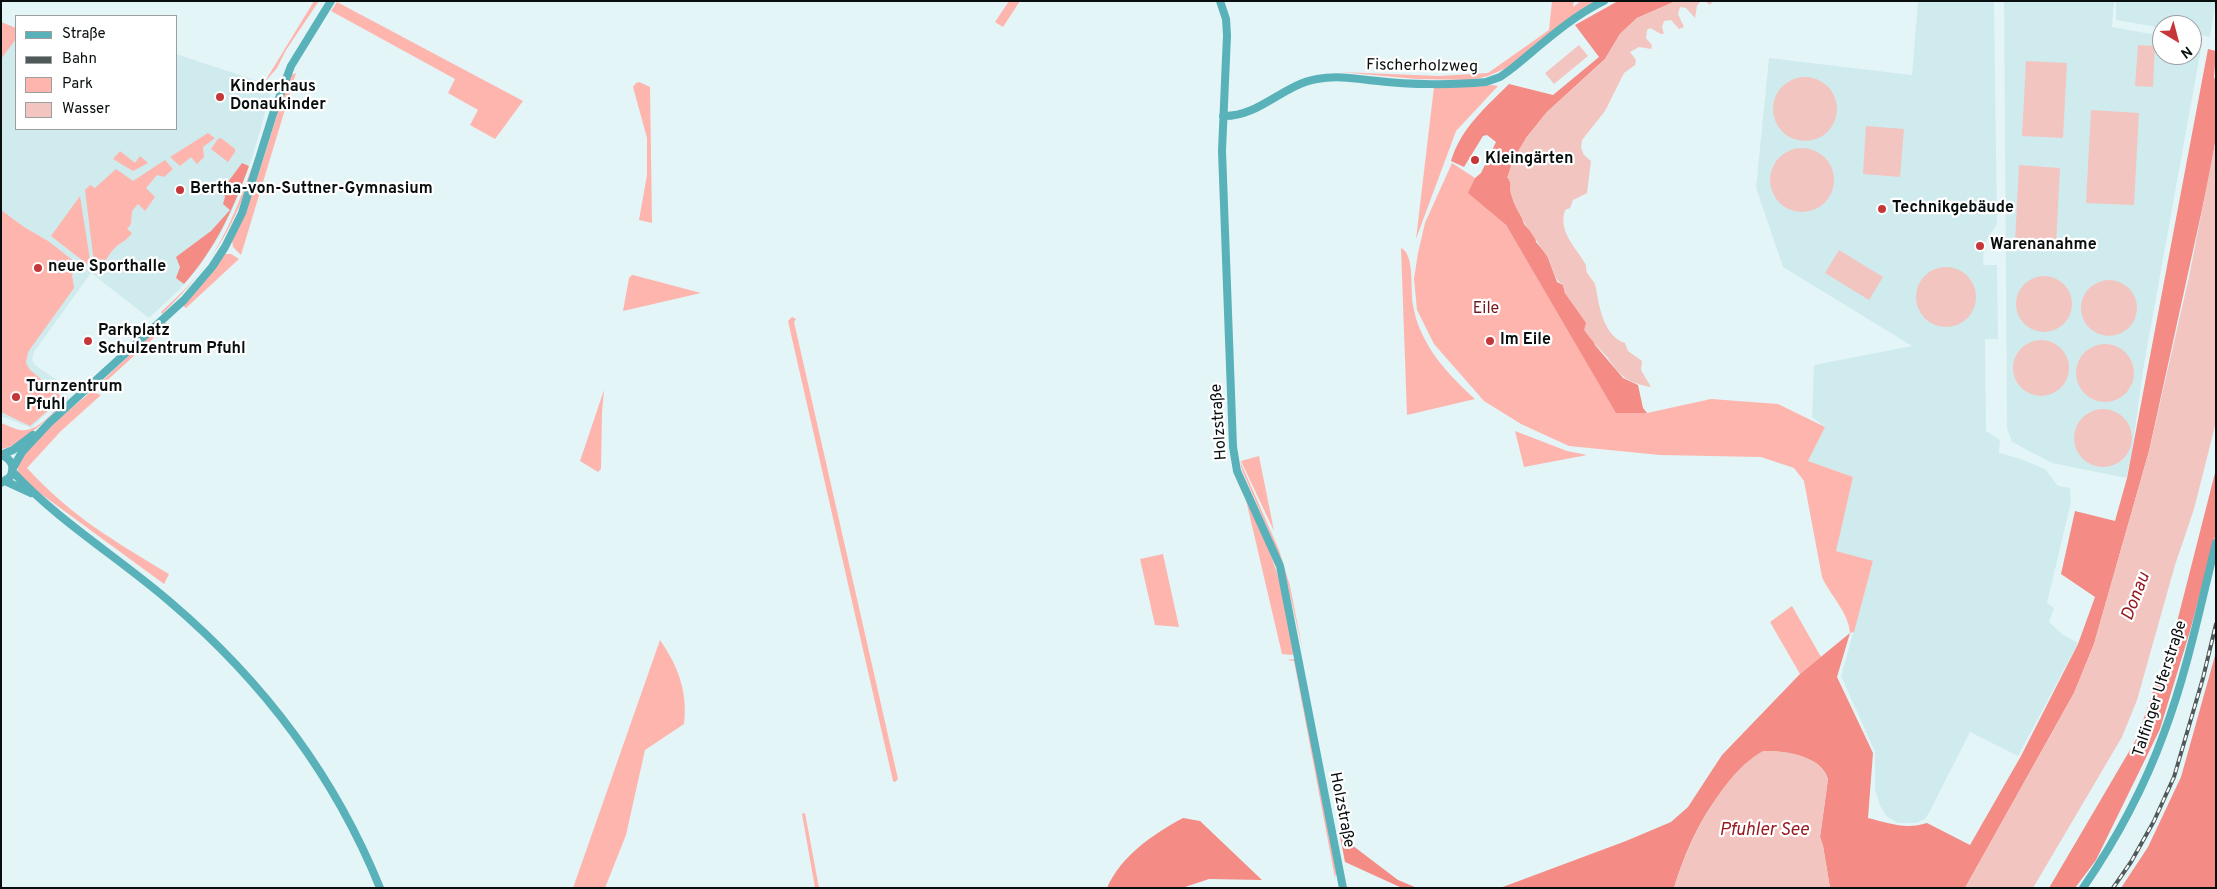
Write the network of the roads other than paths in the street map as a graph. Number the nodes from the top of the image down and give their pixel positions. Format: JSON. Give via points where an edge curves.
{"nodes":[{"id":1,"x":330,"y":1,"type":"edge"},
{"id":2,"x":1220,"y":1,"type":"edge"},
{"id":3,"x":1604,"y":1,"type":"edge"},
{"id":4,"x":1223,"y":116,"type":"junction"},
{"id":5,"x":49,"y":424,"type":"junction"},
{"id":6,"x":1,"y":455,"type":"edge"},
{"id":7,"x":12,"y":469,"type":"junction"},
{"id":8,"x":3,"y":482,"type":"edge"},
{"id":9,"x":33,"y":494,"type":"junction"},
{"id":10,"x":2216,"y":543,"type":"edge"},
{"id":11,"x":380,"y":888,"type":"edge"},
{"id":12,"x":1343,"y":888,"type":"edge"},
{"id":13,"x":2083,"y":888,"type":"edge"}],
"edges":[{"from":1,"to":5,"type":"street","via":[[291,66],[242,213],[212,268],[184,300]]},
{"from":2,"to":4,"type":"street","name":"Holzstraße","via":[[1227,35]]},
{"from":3,"to":4,"type":"street","name":"Fischerholzweg","via":[[1569,22],[1505,74],[1486,82],[1380,82],[1347,77],[1316,79],[1283,91],[1244,114]]},
{"from":4,"to":12,"type":"street","name":"Holzstraße","via":[[1224,235],[1235,462],[1280,566]]},
{"from":5,"to":6,"type":"street"},
{"from":5,"to":7,"type":"street","via":[[22,452]]},
{"from":6,"to":7,"type":"street","via":[[8,458]]},
{"from":7,"to":8,"type":"street","via":[[10,477]]},
{"from":7,"to":9,"type":"street"},
{"from":8,"to":9,"type":"street"},
{"from":9,"to":11,"type":"street","via":[[170,602],[265,696],[303,744],[343,810]]},
{"from":10,"to":13,"type":"street","name":"Talfinger Uferstraße","via":[[2192,642],[2164,733],[2118,833]]}]}
